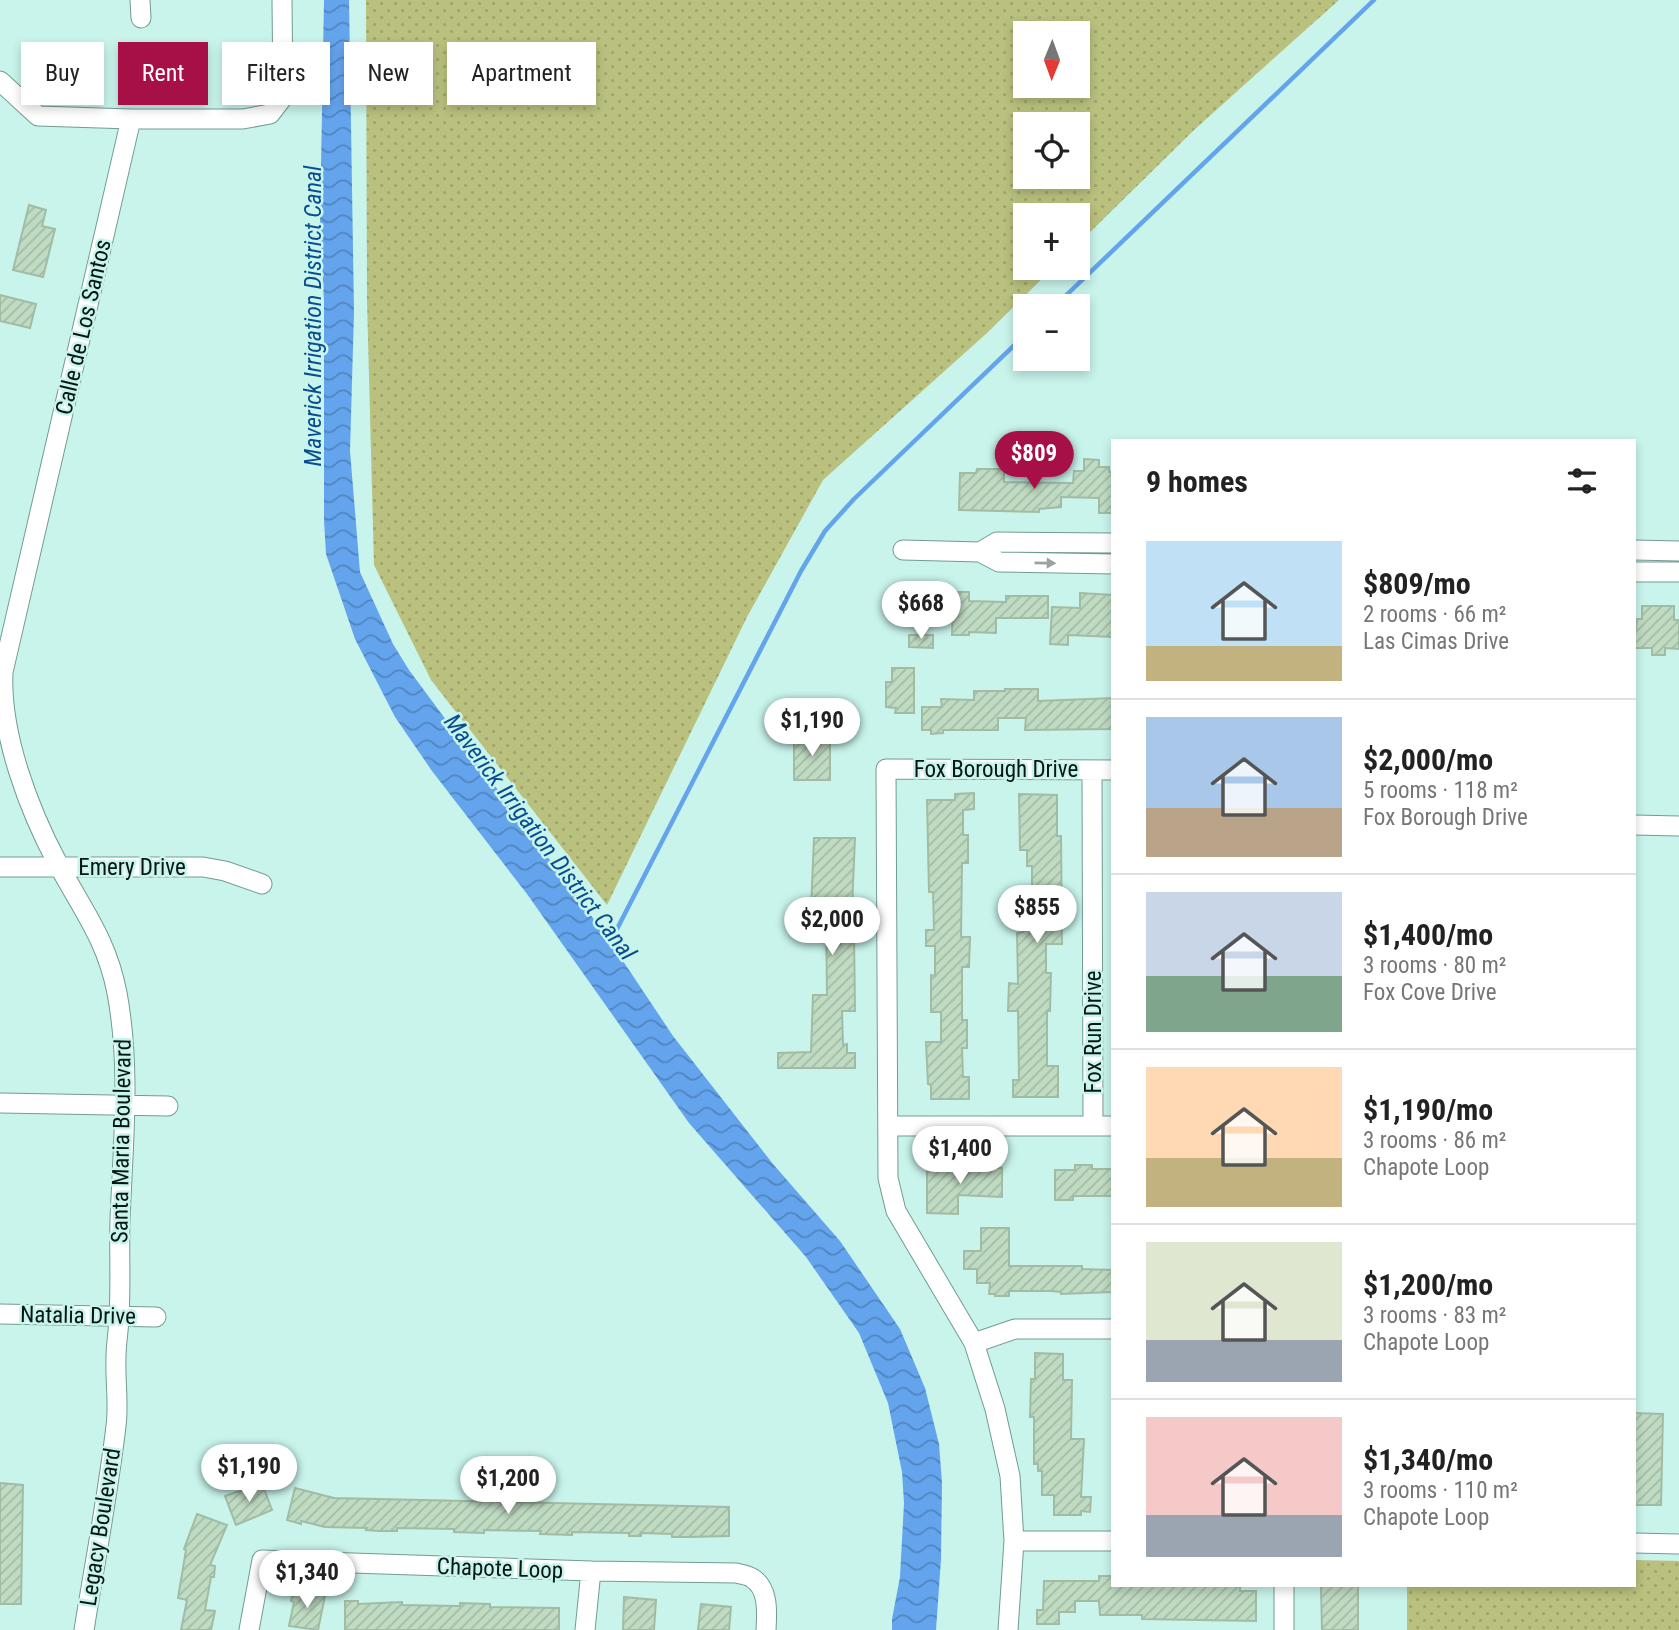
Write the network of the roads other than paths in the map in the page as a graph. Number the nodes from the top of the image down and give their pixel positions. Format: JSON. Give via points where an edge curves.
{"nodes":[{"id":1,"x":282,"y":0,"type":"edge"},
{"id":2,"x":0,"y":81,"type":"edge"},
{"id":3,"x":131,"y":119,"type":"junction"},
{"id":4,"x":1085,"y":542,"type":"junction"},
{"id":5,"x":1111,"y":543,"type":"edge"},
{"id":6,"x":904,"y":550,"type":"dead end"},
{"id":7,"x":1636,"y":550,"type":"edge"},
{"id":8,"x":1659,"y":551,"type":"junction"},
{"id":9,"x":1679,"y":551,"type":"edge"},
{"id":10,"x":980,"y":552,"type":"junction"},
{"id":11,"x":1084,"y":563,"type":"junction"},
{"id":12,"x":1111,"y":564,"type":"edge"},
{"id":13,"x":1636,"y":572,"type":"edge"},
{"id":14,"x":1659,"y":572,"type":"junction"},
{"id":15,"x":1679,"y":572,"type":"edge"},
{"id":16,"x":2,"y":673,"type":"edge"},
{"id":17,"x":1092,"y":770,"type":"junction"},
{"id":18,"x":1111,"y":770,"type":"edge"},
{"id":19,"x":1636,"y":825,"type":"edge"},
{"id":20,"x":1679,"y":826,"type":"edge"},
{"id":21,"x":59,"y":866,"type":"junction"},
{"id":22,"x":0,"y":867,"type":"edge"},
{"id":23,"x":262,"y":884,"type":"dead end"},
{"id":24,"x":0,"y":1103,"type":"edge"},
{"id":25,"x":125,"y":1106,"type":"junction"},
{"id":26,"x":168,"y":1106,"type":"dead end"},
{"id":27,"x":889,"y":1126,"type":"junction"},
{"id":28,"x":1093,"y":1126,"type":"junction"},
{"id":29,"x":1111,"y":1126,"type":"edge"},
{"id":30,"x":0,"y":1314,"type":"edge"},
{"id":31,"x":119,"y":1316,"type":"junction"},
{"id":32,"x":156,"y":1317,"type":"dead end"},
{"id":33,"x":1111,"y":1329,"type":"edge"},
{"id":34,"x":974,"y":1343,"type":"junction"},
{"id":35,"x":116,"y":1424,"type":"joint"},
{"id":36,"x":1014,"y":1541,"type":"junction"},
{"id":37,"x":1111,"y":1541,"type":"edge"},
{"id":38,"x":1636,"y":1543,"type":"edge"},
{"id":39,"x":1679,"y":1544,"type":"edge"},
{"id":40,"x":591,"y":1571,"type":"junction"},
{"id":41,"x":1284,"y":1587,"type":"edge"},
{"id":42,"x":84,"y":1630,"type":"edge"},
{"id":43,"x":249,"y":1630,"type":"edge"},
{"id":44,"x":585,"y":1630,"type":"edge"},
{"id":45,"x":766,"y":1630,"type":"edge"},
{"id":46,"x":1008,"y":1630,"type":"edge"},
{"id":47,"x":1284,"y":1630,"type":"edge"}],
"edges":[{"from":1,"to":3,"type":"street","via":[[284,97],[270,114],[243,119]]},
{"from":2,"to":3,"type":"street","via":[[38,116]]},
{"from":3,"to":16,"type":"street","name":"Calle de Los Santos"},
{"from":4,"to":5,"type":"street"},
{"from":4,"to":10,"type":"street","via":[[997,542]]},
{"from":4,"to":11,"type":"street"},
{"from":6,"to":10,"type":"street"},
{"from":7,"to":8,"type":"street"},
{"from":8,"to":9,"type":"street"},
{"from":8,"to":14,"type":"street"},
{"from":10,"to":11,"type":"street","one_way":true,"via":[[999,562]]},
{"from":11,"to":12,"type":"street"},
{"from":13,"to":14,"type":"street"},
{"from":14,"to":15,"type":"street"},
{"from":16,"to":21,"type":"street","name":"Santa Maria Boulevard","via":[[7,720],[26,794]]},
{"from":17,"to":18,"type":"street","name":"Fox Borough Drive"},
{"from":17,"to":27,"type":"street","name":"Fox Borough Drive","via":[[886,769]]},
{"from":17,"to":28,"type":"street","name":"Fox Run Drive"},
{"from":19,"to":20,"type":"street"},
{"from":21,"to":22,"type":"street","name":"Emery Drive"},
{"from":21,"to":23,"type":"street","name":"Emery Drive","via":[[203,867]]},
{"from":21,"to":25,"type":"street","name":"Santa Maria Boulevard","via":[[94,926],[116,990],[124,1038]]},
{"from":24,"to":25,"type":"street"},
{"from":25,"to":26,"type":"street"},
{"from":25,"to":31,"type":"street","name":"Santa Maria Boulevard"},
{"from":27,"to":28,"type":"street"},
{"from":27,"to":34,"type":"street","name":"Fox Borough Drive","via":[[888,1178],[896,1211]]},
{"from":28,"to":29,"type":"street"},
{"from":30,"to":31,"type":"street","name":"Natalia Drive"},
{"from":31,"to":32,"type":"street","name":"Natalia Drive"},
{"from":31,"to":35,"type":"street","name":"Santa Maria Boulevard"},
{"from":33,"to":34,"type":"street","via":[[1015,1329]]},
{"from":34,"to":36,"type":"street","name":"Fox Borough Drive","via":[[1010,1476]]},
{"from":35,"to":42,"type":"street","name":"Legacy Boulevard"},
{"from":36,"to":37,"type":"street"},
{"from":36,"to":46,"type":"street","name":"Fox Borough Drive"},
{"from":38,"to":39,"type":"street"},
{"from":40,"to":43,"type":"street","name":"Chapote Loop","via":[[262,1560]]},
{"from":40,"to":44,"type":"street"},
{"from":40,"to":45,"type":"street","name":"Chapote Loop","via":[[736,1573],[752,1578],[765,1599]]},
{"from":41,"to":47,"type":"street"}]}
